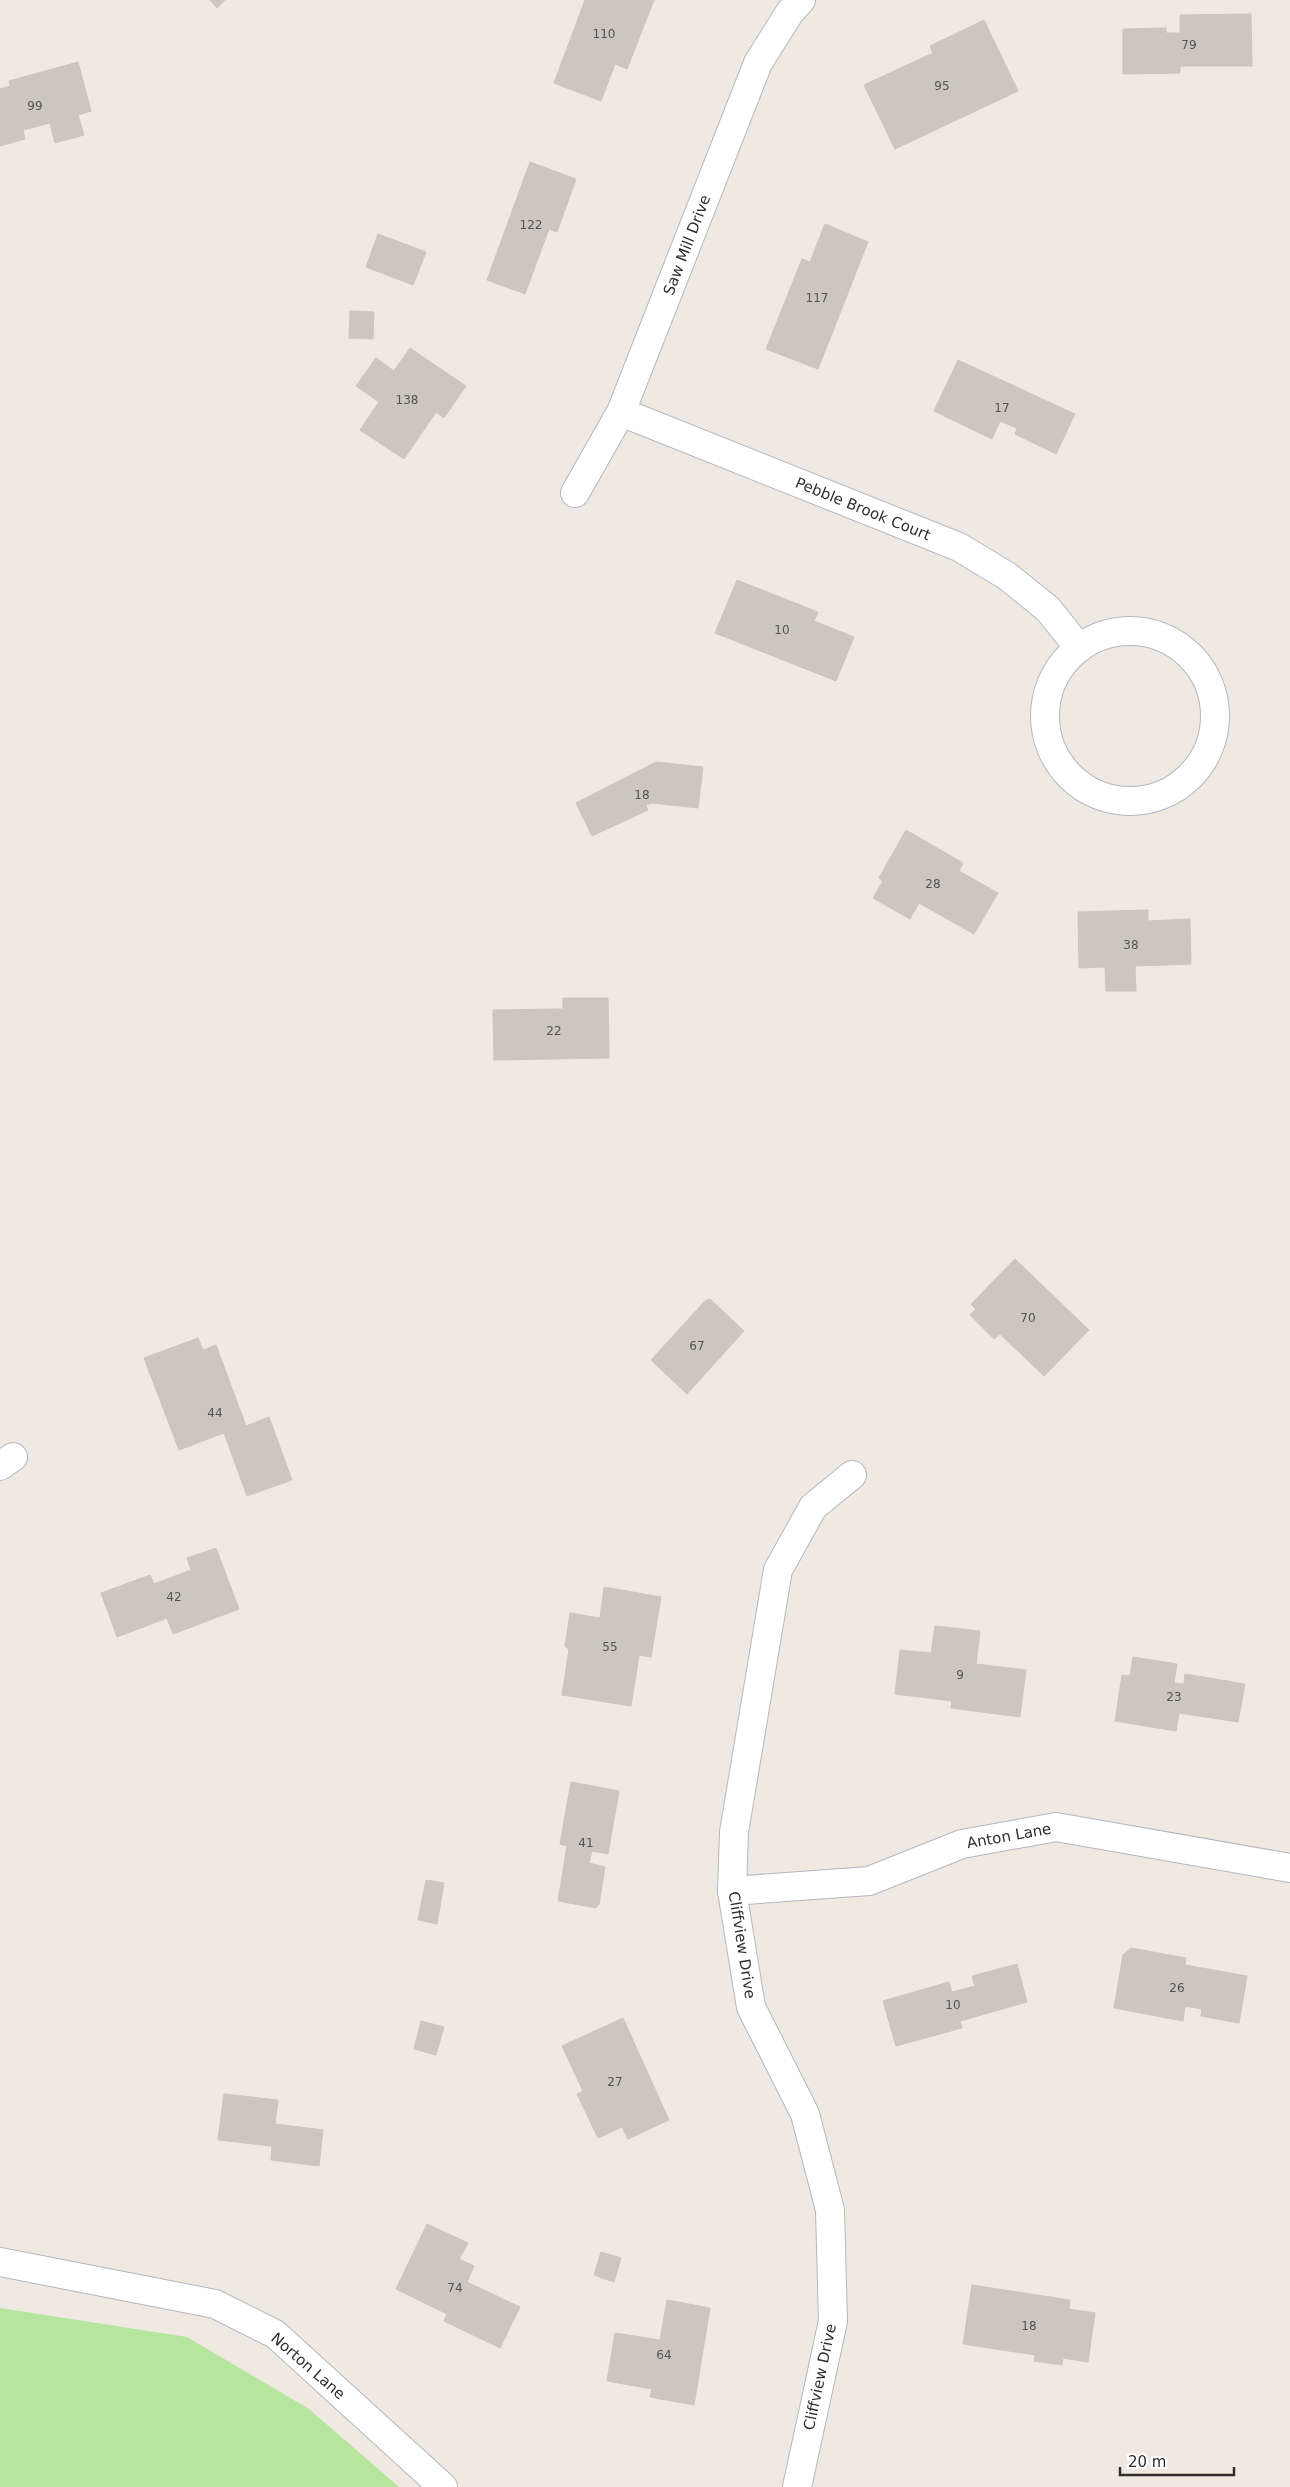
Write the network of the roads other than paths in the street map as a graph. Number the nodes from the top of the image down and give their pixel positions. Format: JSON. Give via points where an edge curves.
{"nodes":[{"id":1,"x":801,"y":0,"type":"edge"},
{"id":2,"x":621,"y":412,"type":"junction"},
{"id":3,"x":575,"y":493,"type":"dead end"},
{"id":4,"x":1079,"y":648,"type":"junction"},
{"id":5,"x":852,"y":1475,"type":"dead end"},
{"id":6,"x":1290,"y":1868,"type":"edge"},
{"id":7,"x":732,"y":1891,"type":"junction"},
{"id":8,"x":0,"y":2262,"type":"edge"},
{"id":9,"x":444,"y":2487,"type":"edge"},
{"id":10,"x":797,"y":2487,"type":"edge"}],
"edges":[{"from":1,"to":2,"type":"street","name":"Saw Mill Drive","via":[[758,63]]},
{"from":2,"to":3,"type":"street","name":"Saw Mill Drive"},
{"from":2,"to":4,"type":"street","name":"Pebble Brook Court","via":[[959,547],[1008,576],[1048,609]]},
{"from":4,"to":4,"type":"street","via":[[1057,671],[1046,702],[1047,735],[1060,764],[1084,787],[1121,800],[1153,797],[1182,783],[1204,758],[1214,728],[1213,696],[1199,666],[1176,644],[1146,632],[1108,634]]},
{"from":5,"to":7,"type":"street","name":"Cliffview Drive","via":[[812,1507],[778,1570],[734,1832]]},
{"from":6,"to":7,"type":"street","name":"Anton Lane","via":[[1056,1827],[962,1844],[869,1880]]},
{"from":7,"to":10,"type":"street","name":"Cliffview Drive","via":[[751,2007],[805,2114],[830,2210],[833,2321]]},
{"from":8,"to":9,"type":"street","name":"Norton Lane","via":[[215,2304],[275,2334]]}]}
